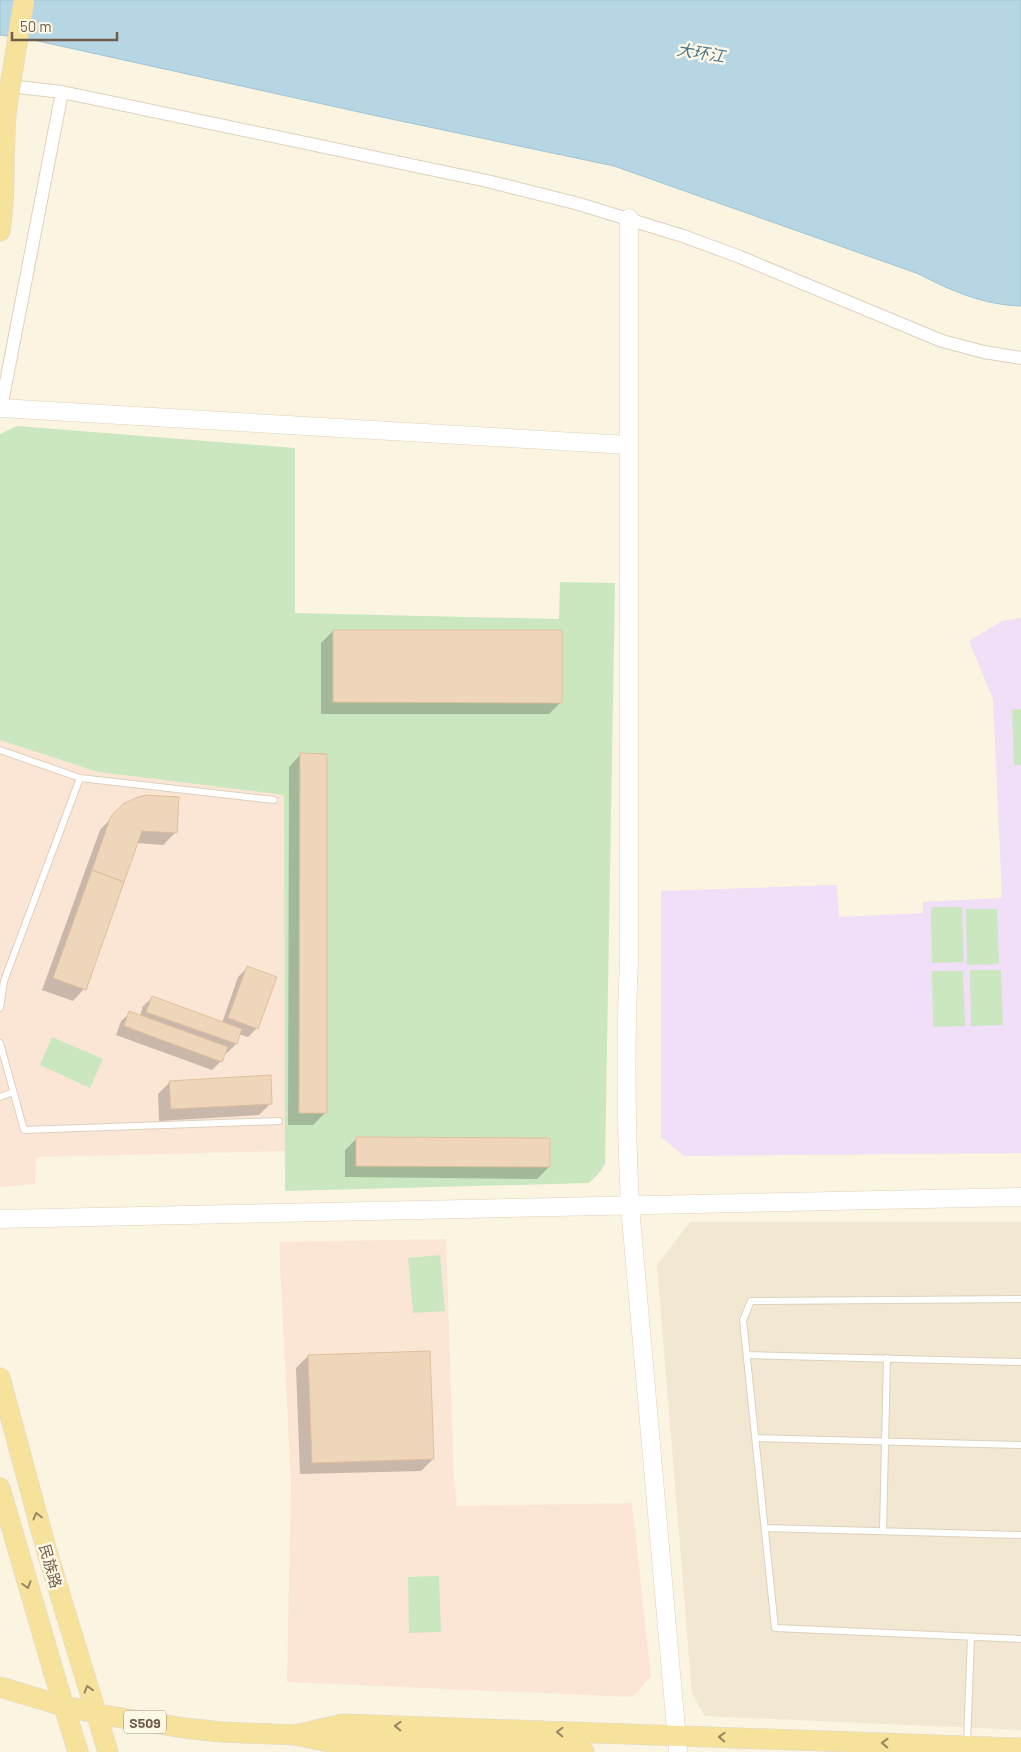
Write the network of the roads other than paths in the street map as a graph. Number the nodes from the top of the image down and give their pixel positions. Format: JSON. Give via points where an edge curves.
{"nodes":[{"id":1,"x":24,"y":0,"type":"edge"},
{"id":2,"x":0,"y":85,"type":"edge"},
{"id":3,"x":62,"y":92,"type":"junction"},
{"id":4,"x":2,"y":134,"type":"edge"},
{"id":5,"x":628,"y":218,"type":"junction"},
{"id":6,"x":0,"y":231,"type":"edge"},
{"id":7,"x":1021,"y":358,"type":"edge"},
{"id":8,"x":1,"y":408,"type":"edge"},
{"id":9,"x":628,"y":445,"type":"junction"},
{"id":10,"x":0,"y":750,"type":"edge"},
{"id":11,"x":80,"y":778,"type":"junction"},
{"id":12,"x":274,"y":800,"type":"dead end"},
{"id":13,"x":0,"y":1008,"type":"edge"},
{"id":14,"x":0,"y":1043,"type":"edge"},
{"id":15,"x":13,"y":1092,"type":"junction"},
{"id":16,"x":0,"y":1097,"type":"edge"},
{"id":17,"x":279,"y":1121,"type":"dead end"},
{"id":18,"x":1021,"y":1197,"type":"edge"},
{"id":19,"x":630,"y":1205,"type":"junction"},
{"id":20,"x":0,"y":1219,"type":"edge"},
{"id":21,"x":1021,"y":1299,"type":"edge"},
{"id":22,"x":747,"y":1355,"type":"junction"},
{"id":23,"x":887,"y":1358,"type":"junction"},
{"id":24,"x":1021,"y":1362,"type":"edge"},
{"id":25,"x":0,"y":1378,"type":"edge"},
{"id":26,"x":756,"y":1438,"type":"junction"},
{"id":27,"x":885,"y":1442,"type":"junction"},
{"id":28,"x":1021,"y":1446,"type":"edge"},
{"id":29,"x":0,"y":1488,"type":"edge"},
{"id":30,"x":765,"y":1528,"type":"junction"},
{"id":31,"x":884,"y":1531,"type":"junction"},
{"id":32,"x":1021,"y":1535,"type":"edge"},
{"id":33,"x":971,"y":1637,"type":"junction"},
{"id":34,"x":1021,"y":1639,"type":"edge"},
{"id":35,"x":0,"y":1688,"type":"edge"},
{"id":36,"x":64,"y":1706,"type":"junction"},
{"id":37,"x":96,"y":1713,"type":"junction"},
{"id":38,"x":295,"y":1734,"type":"junction"},
{"id":39,"x":678,"y":1744,"type":"edge"},
{"id":40,"x":967,"y":1746,"type":"junction"},
{"id":41,"x":1021,"y":1748,"type":"edge"},
{"id":42,"x":541,"y":1751,"type":"edge"},
{"id":43,"x":78,"y":1752,"type":"edge"},
{"id":44,"x":108,"y":1752,"type":"edge"},
{"id":45,"x":584,"y":1752,"type":"edge"}],
"edges":[{"from":1,"to":4,"type":"main road","bridge":true},
{"from":2,"to":3,"type":"street"},
{"from":3,"to":5,"type":"street","via":[[486,181]]},
{"from":3,"to":8,"type":"street"},
{"from":4,"to":6,"type":"main road","via":[[3,212]]},
{"from":5,"to":7,"type":"street","via":[[740,257],[942,341]]},
{"from":5,"to":9,"type":"street"},
{"from":8,"to":9,"type":"street"},
{"from":9,"to":19,"type":"street","via":[[629,961],[626,1081]]},
{"from":10,"to":11,"type":"lane"},
{"from":11,"to":12,"type":"lane"},
{"from":11,"to":13,"type":"lane","via":[[4,981]]},
{"from":14,"to":15,"type":"lane"},
{"from":15,"to":16,"type":"lane"},
{"from":15,"to":17,"type":"lane","via":[[24,1130]]},
{"from":18,"to":19,"type":"street"},
{"from":19,"to":20,"type":"street"},
{"from":19,"to":39,"type":"street"},
{"from":21,"to":22,"type":"lane","via":[[750,1301],[743,1320]]},
{"from":22,"to":23,"type":"lane"},
{"from":22,"to":26,"type":"lane"},
{"from":23,"to":24,"type":"lane"},
{"from":23,"to":27,"type":"lane"},
{"from":37,"to":25,"type":"main road","name":"民族路","one_way":true,"via":[[47,1552]]},
{"from":26,"to":27,"type":"lane"},
{"from":26,"to":30,"type":"lane"},
{"from":27,"to":28,"type":"lane"},
{"from":27,"to":31,"type":"lane"},
{"from":29,"to":36,"type":"main road","name":"民族路","one_way":true},
{"from":30,"to":31,"type":"lane"},
{"from":30,"to":33,"type":"lane","via":[[775,1628]]},
{"from":31,"to":32,"type":"lane"},
{"from":33,"to":34,"type":"lane"},
{"from":33,"to":40,"type":"lane"},
{"from":35,"to":36,"type":"main road","number":"S509"},
{"from":36,"to":37,"type":"main road","number":"S509"},
{"from":36,"to":43,"type":"main road","name":"民族路"},
{"from":37,"to":38,"type":"main road","number":"S509","via":[[221,1732]]},
{"from":37,"to":44,"type":"main road","name":"民族路"},
{"from":39,"to":38,"type":"main road","number":"S509","one_way":true,"via":[[343,1724]]},
{"from":38,"to":42,"type":"main road","number":"S509","via":[[324,1744]]},
{"from":40,"to":39,"type":"main road","number":"S509","one_way":true},
{"from":40,"to":41,"type":"main road","number":"S509"},
{"from":42,"to":45,"type":"main road","number":"S509"}]}
